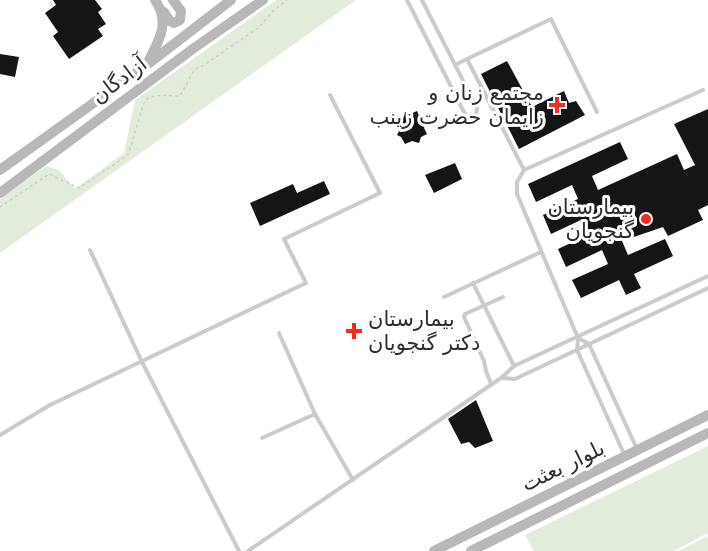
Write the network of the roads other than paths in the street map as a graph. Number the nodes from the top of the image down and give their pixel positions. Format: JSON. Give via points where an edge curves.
{"nodes":[{"id":1,"x":173,"y":0,"type":"edge"},
{"id":2,"x":231,"y":0,"type":"edge"},
{"id":3,"x":264,"y":0,"type":"edge"},
{"id":4,"x":407,"y":0,"type":"edge"},
{"id":5,"x":422,"y":0,"type":"edge"},
{"id":6,"x":159,"y":5,"type":"edge"},
{"id":7,"x":467,"y":59,"type":"junction"},
{"id":8,"x":148,"y":64,"type":"junction"},
{"id":9,"x":455,"y":65,"type":"junction"},
{"id":10,"x":703,"y":90,"type":"dead end"},
{"id":11,"x":330,"y":95,"type":"dead end"},
{"id":12,"x":597,"y":112,"type":"dead end"},
{"id":13,"x":0,"y":170,"type":"edge"},
{"id":14,"x":524,"y":170,"type":"junction"},
{"id":15,"x":0,"y":193,"type":"edge"},
{"id":16,"x":90,"y":250,"type":"dead end"},
{"id":17,"x":542,"y":252,"type":"junction"},
{"id":18,"x":708,"y":276,"type":"edge"},
{"id":19,"x":473,"y":283,"type":"junction"},
{"id":20,"x":708,"y":288,"type":"edge"},
{"id":21,"x":444,"y":297,"type":"dead end"},
{"id":22,"x":503,"y":297,"type":"dead end"},
{"id":23,"x":484,"y":305,"type":"junction"},
{"id":24,"x":279,"y":333,"type":"dead end"},
{"id":25,"x":578,"y":338,"type":"junction"},
{"id":26,"x":589,"y":344,"type":"junction"},
{"id":27,"x":577,"y":350,"type":"junction"},
{"id":28,"x":142,"y":362,"type":"junction"},
{"id":29,"x":514,"y":366,"type":"junction"},
{"id":30,"x":501,"y":378,"type":"junction"},
{"id":31,"x":492,"y":384,"type":"junction"},
{"id":32,"x":315,"y":414,"type":"junction"},
{"id":33,"x":708,"y":415,"type":"edge"},
{"id":34,"x":708,"y":433,"type":"edge"},
{"id":35,"x":0,"y":435,"type":"edge"},
{"id":36,"x":262,"y":438,"type":"dead end"},
{"id":37,"x":638,"y":450,"type":"junction"},
{"id":38,"x":625,"y":457,"type":"junction"},
{"id":39,"x":353,"y":480,"type":"junction"},
{"id":40,"x":470,"y":533,"type":"junction"},
{"id":41,"x":473,"y":550,"type":"edge"},
{"id":42,"x":238,"y":551,"type":"edge"},
{"id":43,"x":248,"y":551,"type":"edge"},
{"id":44,"x":434,"y":551,"type":"edge"}],
"edges":[{"from":1,"to":6,"type":"main road","via":[[181,11],[180,20],[174,23]]},
{"from":2,"to":8,"type":"main road","name":"آزادگان"},
{"from":3,"to":15,"type":"main road","name":"آزادگان"},
{"from":4,"to":9,"type":"lane","via":[[467,118],[474,118],[477,108]]},
{"from":5,"to":9,"type":"lane"},
{"from":6,"to":8,"type":"main road","via":[[164,24],[162,35]]},
{"from":7,"to":9,"type":"lane"},
{"from":7,"to":12,"type":"lane","via":[[551,19]]},
{"from":7,"to":14,"type":"lane"},
{"from":8,"to":13,"type":"main road","name":"آزادگان"},
{"from":10,"to":14,"type":"lane"},
{"from":11,"to":28,"type":"lane","via":[[380,193],[284,239],[306,283]]},
{"from":14,"to":17,"type":"lane","via":[[517,182],[517,194]]},
{"from":16,"to":28,"type":"lane"},
{"from":17,"to":19,"type":"lane"},
{"from":17,"to":25,"type":"lane"},
{"from":18,"to":25,"type":"lane"},
{"from":19,"to":21,"type":"lane"},
{"from":19,"to":23,"type":"lane"},
{"from":20,"to":26,"type":"lane"},
{"from":22,"to":23,"type":"lane"},
{"from":23,"to":29,"type":"lane"},
{"from":23,"to":31,"type":"lane","via":[[464,317]]},
{"from":24,"to":32,"type":"lane"},
{"from":25,"to":26,"type":"lane"},
{"from":25,"to":27,"type":"lane"},
{"from":25,"to":29,"type":"lane"},
{"from":26,"to":27,"type":"lane"},
{"from":26,"to":37,"type":"lane"},
{"from":27,"to":30,"type":"lane","via":[[515,379]]},
{"from":27,"to":38,"type":"lane"},
{"from":28,"to":35,"type":"lane","via":[[51,405]]},
{"from":28,"to":42,"type":"lane"},
{"from":29,"to":30,"type":"lane"},
{"from":30,"to":31,"type":"lane"},
{"from":31,"to":39,"type":"lane"},
{"from":32,"to":36,"type":"lane"},
{"from":32,"to":39,"type":"lane"},
{"from":33,"to":37,"type":"main road","name":"بلوار بعثت"},
{"from":34,"to":41,"type":"main road","name":"بلوار بعثت"},
{"from":37,"to":38,"type":"main road","name":"بلوار بعثت"},
{"from":38,"to":40,"type":"main road","name":"بلوار بعثت"},
{"from":39,"to":43,"type":"lane"},
{"from":40,"to":41,"type":"main road","via":[[467,545]]},
{"from":40,"to":44,"type":"main road","name":"بلوار بعثت"}]}
